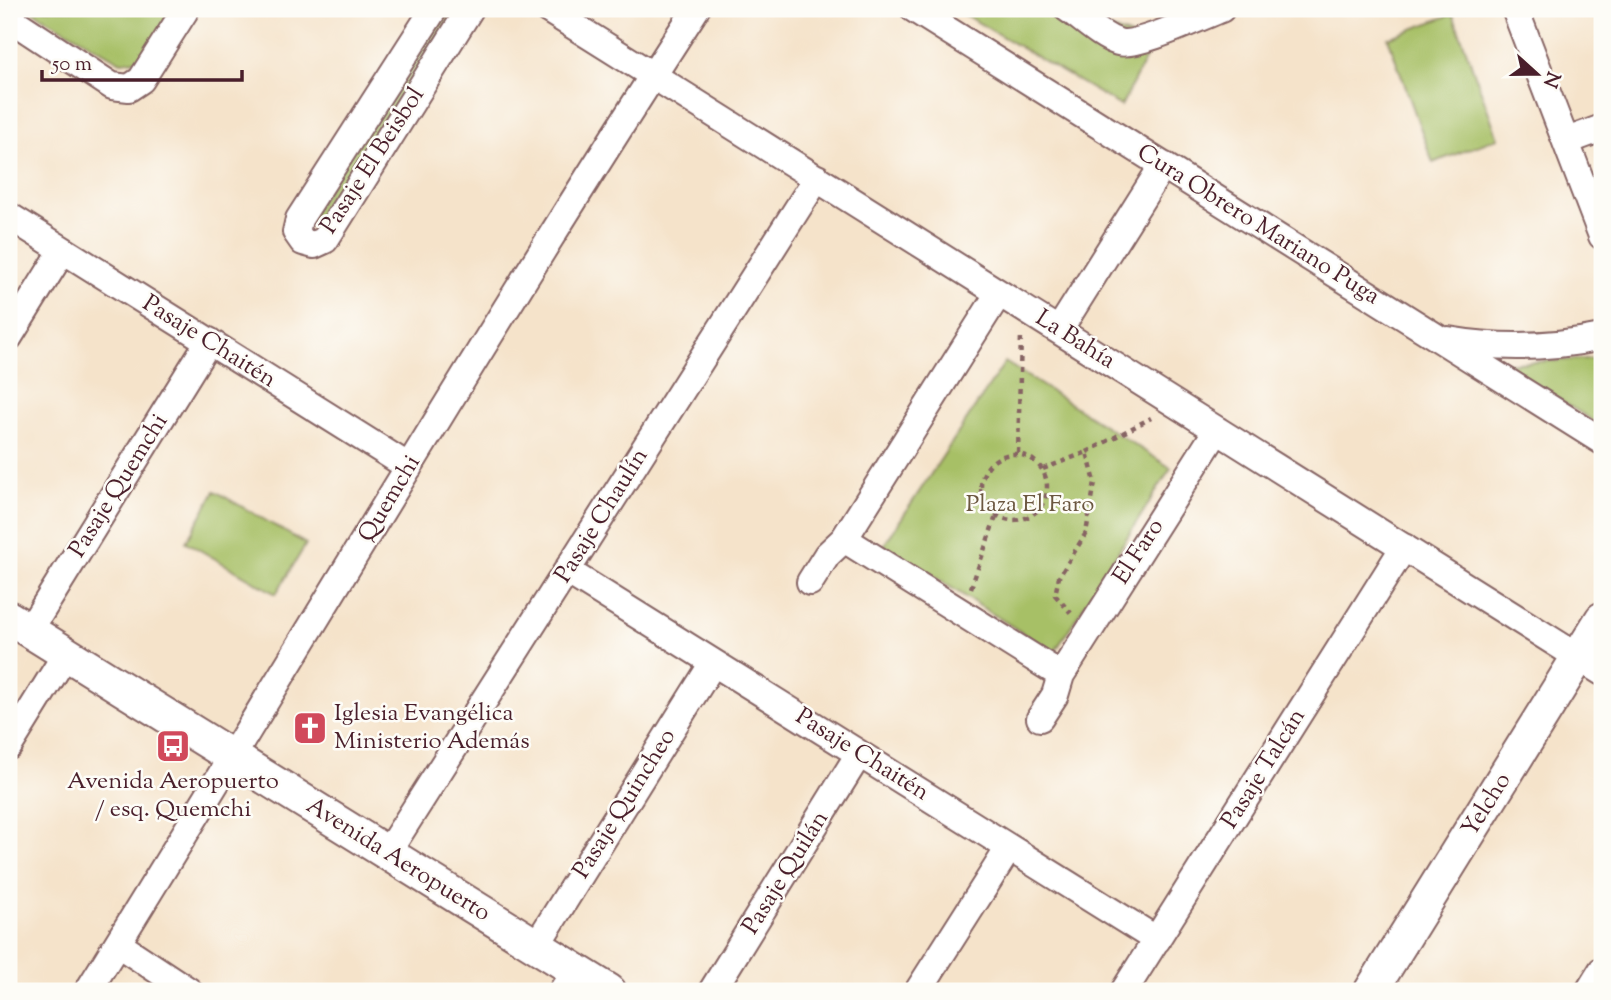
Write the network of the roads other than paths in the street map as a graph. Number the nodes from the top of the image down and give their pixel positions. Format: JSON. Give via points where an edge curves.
{"nodes":[{"id":1,"x":186,"y":9,"type":"edge"},
{"id":2,"x":433,"y":9,"type":"edge"},
{"id":3,"x":470,"y":9,"type":"edge"},
{"id":4,"x":547,"y":9,"type":"edge"},
{"id":5,"x":696,"y":9,"type":"edge"},
{"id":6,"x":914,"y":9,"type":"edge"},
{"id":7,"x":1068,"y":9,"type":"edge"},
{"id":8,"x":1221,"y":9,"type":"edge"},
{"id":9,"x":1515,"y":9,"type":"edge"},
{"id":10,"x":9,"y":18,"type":"edge"},
{"id":11,"x":653,"y":75,"type":"junction"},
{"id":12,"x":1602,"y":128,"type":"edge"},
{"id":13,"x":1567,"y":141,"type":"junction"},
{"id":14,"x":1163,"y":165,"type":"junction"},
{"id":15,"x":817,"y":178,"type":"junction"},
{"id":16,"x":9,"y":216,"type":"edge"},
{"id":17,"x":1602,"y":236,"type":"edge"},
{"id":18,"x":63,"y":250,"type":"junction"},
{"id":19,"x":1010,"y":300,"type":"junction"},
{"id":20,"x":1059,"y":330,"type":"junction"},
{"id":21,"x":9,"y":337,"type":"edge"},
{"id":22,"x":1602,"y":337,"type":"edge"},
{"id":23,"x":1438,"y":338,"type":"junction"},
{"id":24,"x":209,"y":341,"type":"junction"},
{"id":25,"x":1217,"y":430,"type":"junction"},
{"id":26,"x":1602,"y":441,"type":"edge"},
{"id":27,"x":409,"y":467,"type":"junction"},
{"id":28,"x":844,"y":539,"type":"junction"},
{"id":29,"x":1404,"y":547,"type":"junction"},
{"id":30,"x":567,"y":571,"type":"junction"},
{"id":31,"x":810,"y":582,"type":"dead end"},
{"id":32,"x":1602,"y":619,"type":"edge"},
{"id":33,"x":19,"y":625,"type":"edge"},
{"id":34,"x":66,"y":654,"type":"junction"},
{"id":35,"x":713,"y":663,"type":"junction"},
{"id":36,"x":1590,"y":664,"type":"edge"},
{"id":37,"x":1061,"y":675,"type":"junction"},
{"id":38,"x":1040,"y":718,"type":"dead end"},
{"id":39,"x":9,"y":746,"type":"edge"},
{"id":40,"x":859,"y":754,"type":"junction"},
{"id":41,"x":233,"y":757,"type":"junction"},
{"id":42,"x":1009,"y":848,"type":"junction"},
{"id":43,"x":387,"y":853,"type":"junction"},
{"id":44,"x":1157,"y":940,"type":"junction"},
{"id":45,"x":118,"y":944,"type":"junction"},
{"id":46,"x":536,"y":946,"type":"junction"},
{"id":47,"x":1602,"y":970,"type":"edge"},
{"id":48,"x":569,"y":981,"type":"edge"},
{"id":49,"x":88,"y":991,"type":"edge"},
{"id":50,"x":189,"y":991,"type":"edge"},
{"id":51,"x":609,"y":991,"type":"edge"},
{"id":52,"x":712,"y":991,"type":"edge"},
{"id":53,"x":918,"y":991,"type":"edge"},
{"id":54,"x":1124,"y":991,"type":"edge"},
{"id":55,"x":1371,"y":991,"type":"edge"},
{"id":56,"x":1589,"y":991,"type":"edge"}],
"edges":[{"from":1,"to":10,"type":"street","via":[[141,80],[129,88],[112,86]]},
{"from":2,"to":3,"type":"street","name":"Pasaje El Beisbol","via":[[296,225],[303,242],[314,245],[325,240]]},
{"from":4,"to":11,"type":"street","name":"La Bahía"},
{"from":5,"to":11,"type":"street","name":"Quemchi"},
{"from":6,"to":14,"type":"street","name":"Cura Obrero Mariano Puga"},
{"from":7,"to":8,"type":"street","via":[[1123,43]]},
{"from":9,"to":13,"type":"street"},
{"from":11,"to":15,"type":"street","name":"La Bahía"},
{"from":11,"to":27,"type":"street","name":"Quemchi"},
{"from":12,"to":13,"type":"street"},
{"from":13,"to":17,"type":"street"},
{"from":14,"to":20,"type":"street"},
{"from":14,"to":23,"type":"street","name":"Cura Obrero Mariano Puga"},
{"from":15,"to":19,"type":"street","name":"La Bahía"},
{"from":15,"to":30,"type":"street","name":"Pasaje Chaulín"},
{"from":16,"to":18,"type":"street","name":"Pasaje Chaitén"},
{"from":18,"to":21,"type":"street"},
{"from":18,"to":24,"type":"street","name":"Pasaje Chaitén"},
{"from":19,"to":20,"type":"street","name":"La Bahía"},
{"from":19,"to":28,"type":"street"},
{"from":20,"to":25,"type":"street","name":"La Bahía"},
{"from":22,"to":23,"type":"street","via":[[1514,347]]},
{"from":23,"to":26,"type":"street","name":"Cura Obrero Mariano Puga"},
{"from":24,"to":27,"type":"street","name":"Pasaje Chaitén"},
{"from":24,"to":33,"type":"street","name":"Pasaje Quemchi"},
{"from":25,"to":29,"type":"street","name":"La Bahía"},
{"from":25,"to":37,"type":"street","name":"El Faro"},
{"from":27,"to":41,"type":"street","name":"Quemchi"},
{"from":28,"to":31,"type":"street"},
{"from":28,"to":37,"type":"street"},
{"from":29,"to":36,"type":"street","name":"La Bahía"},
{"from":29,"to":44,"type":"street","name":"Pasaje Talcán"},
{"from":30,"to":35,"type":"street","name":"Pasaje Chaitén"},
{"from":30,"to":43,"type":"street","name":"Pasaje Chaulín"},
{"from":32,"to":36,"type":"street","name":"Yelcho"},
{"from":33,"to":34,"type":"street","name":"Avenida Aeropuerto"},
{"from":34,"to":39,"type":"street"},
{"from":34,"to":41,"type":"street","name":"Avenida Aeropuerto"},
{"from":35,"to":40,"type":"street","name":"Pasaje Chaitén"},
{"from":35,"to":46,"type":"street","name":"Pasaje Quincheo"},
{"from":36,"to":55,"type":"street","name":"Yelcho"},
{"from":37,"to":38,"type":"street","name":"El Faro"},
{"from":40,"to":42,"type":"street","name":"Pasaje Chaitén"},
{"from":40,"to":52,"type":"street","name":"Pasaje Quilán"},
{"from":41,"to":43,"type":"street","name":"Avenida Aeropuerto"},
{"from":41,"to":45,"type":"street","name":"Quemchi"},
{"from":42,"to":44,"type":"street","name":"Pasaje Chaitén"},
{"from":42,"to":53,"type":"street"},
{"from":43,"to":46,"type":"street","name":"Avenida Aeropuerto"},
{"from":44,"to":54,"type":"street","name":"Pasaje Talcán"},
{"from":45,"to":49,"type":"street","name":"Quemchi"},
{"from":45,"to":50,"type":"street"},
{"from":46,"to":48,"type":"street","name":"Avenida Aeropuerto"},
{"from":47,"to":56,"type":"street"},
{"from":48,"to":51,"type":"street","name":"Avenida Aeropuerto"}]}
